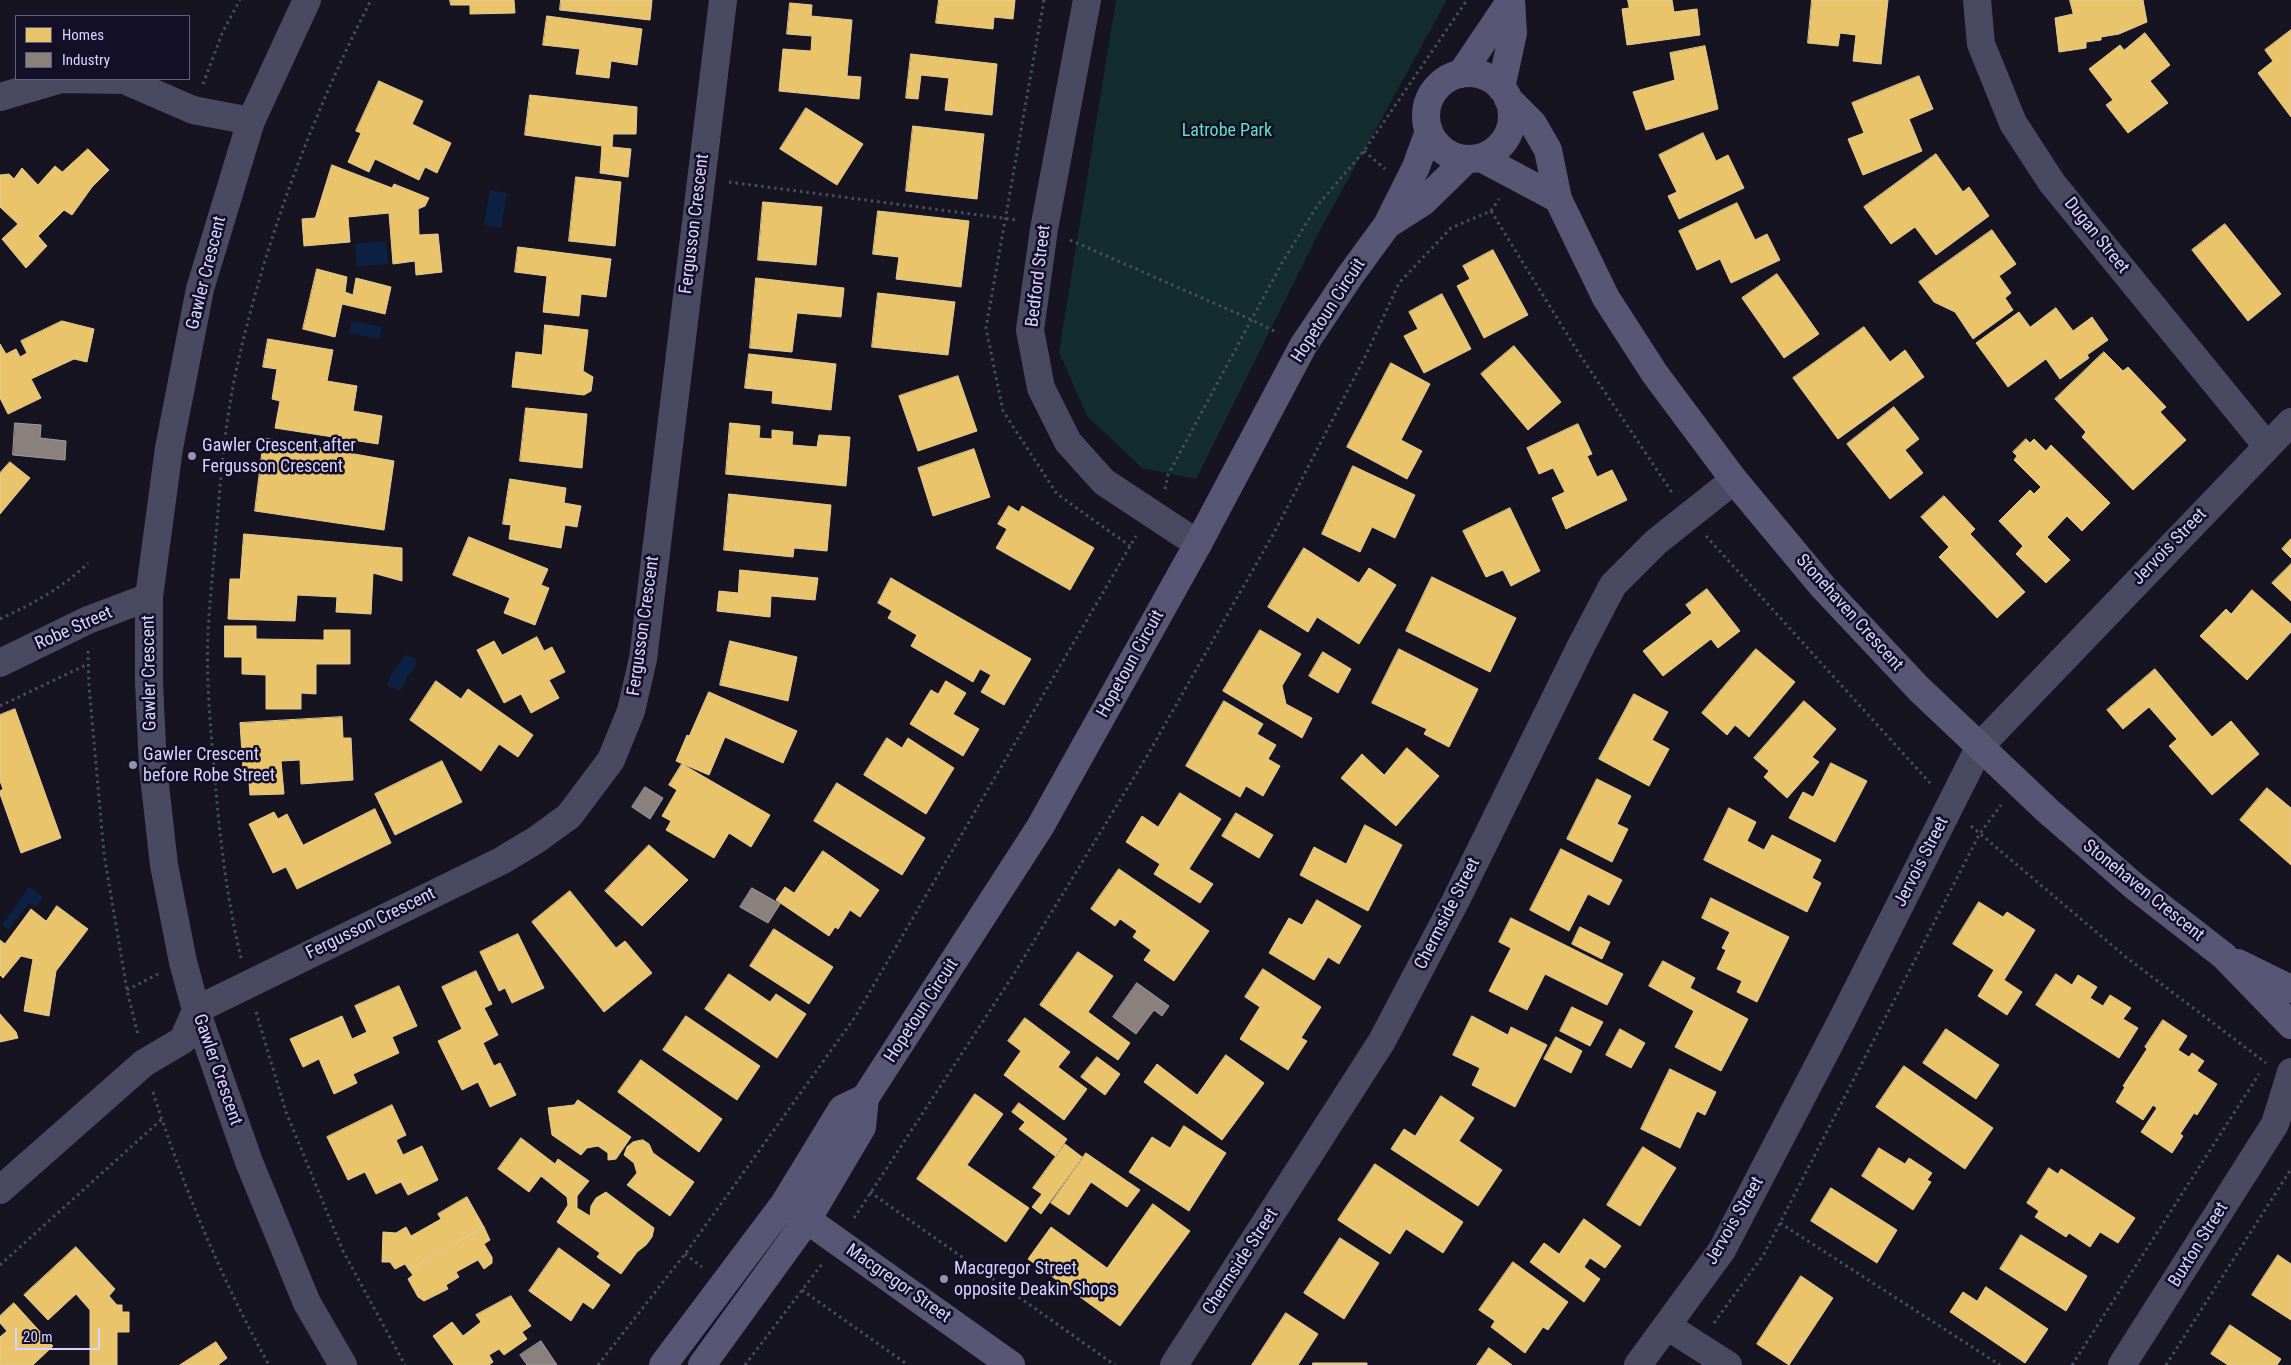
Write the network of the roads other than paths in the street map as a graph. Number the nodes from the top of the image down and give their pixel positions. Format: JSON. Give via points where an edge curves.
{"nodes":[{"id":1,"x":307,"y":0,"type":"edge"},
{"id":2,"x":723,"y":0,"type":"edge"},
{"id":3,"x":1087,"y":0,"type":"edge"},
{"id":4,"x":1511,"y":0,"type":"edge"},
{"id":5,"x":1977,"y":0,"type":"edge"},
{"id":6,"x":1460,"y":74,"type":"junction"},
{"id":7,"x":58,"y":80,"type":"edge"},
{"id":8,"x":124,"y":80,"type":"edge"},
{"id":9,"x":1505,"y":94,"type":"junction"},
{"id":10,"x":0,"y":97,"type":"edge"},
{"id":11,"x":251,"y":122,"type":"junction"},
{"id":12,"x":1429,"y":131,"type":"junction"},
{"id":13,"x":1474,"y":158,"type":"junction"},
{"id":14,"x":1558,"y":200,"type":"junction"},
{"id":15,"x":1387,"y":225,"type":"junction"},
{"id":16,"x":2291,"y":422,"type":"edge"},
{"id":17,"x":2267,"y":446,"type":"junction"},
{"id":18,"x":1734,"y":480,"type":"junction"},
{"id":19,"x":1198,"y":544,"type":"junction"},
{"id":20,"x":149,"y":597,"type":"junction"},
{"id":21,"x":0,"y":664,"type":"edge"},
{"id":22,"x":1980,"y":746,"type":"junction"},
{"id":23,"x":2224,"y":956,"type":"junction"},
{"id":24,"x":2291,"y":989,"type":"edge"},
{"id":25,"x":196,"y":1010,"type":"junction"},
{"id":26,"x":2291,"y":1025,"type":"edge"},
{"id":27,"x":2282,"y":1071,"type":"edge"},
{"id":28,"x":865,"y":1098,"type":"junction"},
{"id":29,"x":2283,"y":1117,"type":"edge"},
{"id":30,"x":0,"y":1190,"type":"edge"},
{"id":31,"x":784,"y":1204,"type":"junction"},
{"id":32,"x":806,"y":1220,"type":"junction"},
{"id":33,"x":1668,"y":1326,"type":"junction"},
{"id":34,"x":344,"y":1365,"type":"edge"},
{"id":35,"x":663,"y":1365,"type":"edge"},
{"id":36,"x":702,"y":1365,"type":"edge"},
{"id":37,"x":1011,"y":1365,"type":"edge"},
{"id":38,"x":1174,"y":1365,"type":"edge"},
{"id":39,"x":1638,"y":1365,"type":"edge"},
{"id":40,"x":1728,"y":1365,"type":"edge"},
{"id":41,"x":2122,"y":1365,"type":"edge"}],
"edges":[{"from":1,"to":11,"type":"street","name":"Gawler Crescent"},
{"from":2,"to":25,"type":"street","name":"Fergusson Crescent","via":[[642,659],[631,711],[611,760],[569,816],[536,840],[501,861]]},
{"from":3,"to":19,"type":"street","name":"Bedford Street","via":[[1044,228],[1030,330],[1041,388],[1068,442],[1104,482]]},
{"from":4,"to":6,"type":"main road"},
{"from":4,"to":9,"type":"main road","via":[[1513,33]]},
{"from":5,"to":17,"type":"street","name":"Dugan Street","via":[[1981,44],[2013,123],[2052,182]]},
{"from":6,"to":9,"type":"main road","via":[[1490,78]]},
{"from":6,"to":12,"type":"main road","via":[[1437,86],[1429,99],[1426,116]]},
{"from":7,"to":10,"type":"street"},
{"from":8,"to":11,"type":"street","via":[[193,110]]},
{"from":9,"to":13,"type":"main road","via":[[1512,113],[1504,141],[1494,151]]},
{"from":9,"to":14,"type":"main road","name":"Stonehaven Crescent","via":[[1533,124],[1548,150]]},
{"from":11,"to":20,"type":"street","name":"Gawler Crescent","via":[[200,289],[169,448]]},
{"from":12,"to":13,"type":"main road","via":[[1435,142],[1454,157]]},
{"from":12,"to":15,"type":"main road","name":"Hopetoun Circuit","via":[[1416,167]]},
{"from":13,"to":14,"type":"main road"},
{"from":13,"to":15,"type":"main road","name":"Hopetoun Circuit","via":[[1422,202]]},
{"from":14,"to":18,"type":"main road","name":"Stonehaven Crescent","via":[[1606,298],[1655,374]]},
{"from":15,"to":19,"type":"main road","name":"Hopetoun Circuit","via":[[1304,346]]},
{"from":16,"to":17,"type":"street","name":"Jervois Street"},
{"from":17,"to":22,"type":"street","name":"Jervois Street"},
{"from":18,"to":22,"type":"main road","name":"Stonehaven Crescent","via":[[1823,588],[1918,689]]},
{"from":18,"to":38,"type":"street","name":"Chermside Street","via":[[1656,542],[1613,585],[1382,1041]]},
{"from":19,"to":28,"type":"main road","name":"Hopetoun Circuit","via":[[1040,827]]},
{"from":20,"to":21,"type":"street","name":"Robe Street","via":[[88,620]]},
{"from":20,"to":25,"type":"street","name":"Gawler Crescent","via":[[153,767],[164,865]]},
{"from":22,"to":23,"type":"main road","name":"Stonehaven Crescent","via":[[2134,886]]},
{"from":22,"to":33,"type":"street","name":"Jervois Street","via":[[1722,1250]]},
{"from":23,"to":24,"type":"main road","name":"Stonehaven Crescent"},
{"from":23,"to":26,"type":"main road","name":"Stonehaven Crescent"},
{"from":25,"to":30,"type":"street","via":[[183,1040],[144,1063]]},
{"from":25,"to":34,"type":"street","name":"Gawler Crescent","via":[[249,1162],[307,1303]]},
{"from":27,"to":29,"type":"street","name":"Buxton Street"},
{"from":28,"to":31,"type":"main road","via":[[842,1109]]},
{"from":28,"to":32,"type":"main road","name":"Hopetoun Circuit","via":[[862,1127]]},
{"from":29,"to":41,"type":"street","name":"Buxton Street"},
{"from":31,"to":32,"type":"main road","name":"Macgregor Street"},
{"from":31,"to":35,"type":"main road"},
{"from":32,"to":36,"type":"main road","name":"Hopetoun Circuit"},
{"from":32,"to":37,"type":"main road","name":"Macgregor Street"},
{"from":33,"to":39,"type":"street","name":"Jervois Street"},
{"from":33,"to":40,"type":"street"}]}
